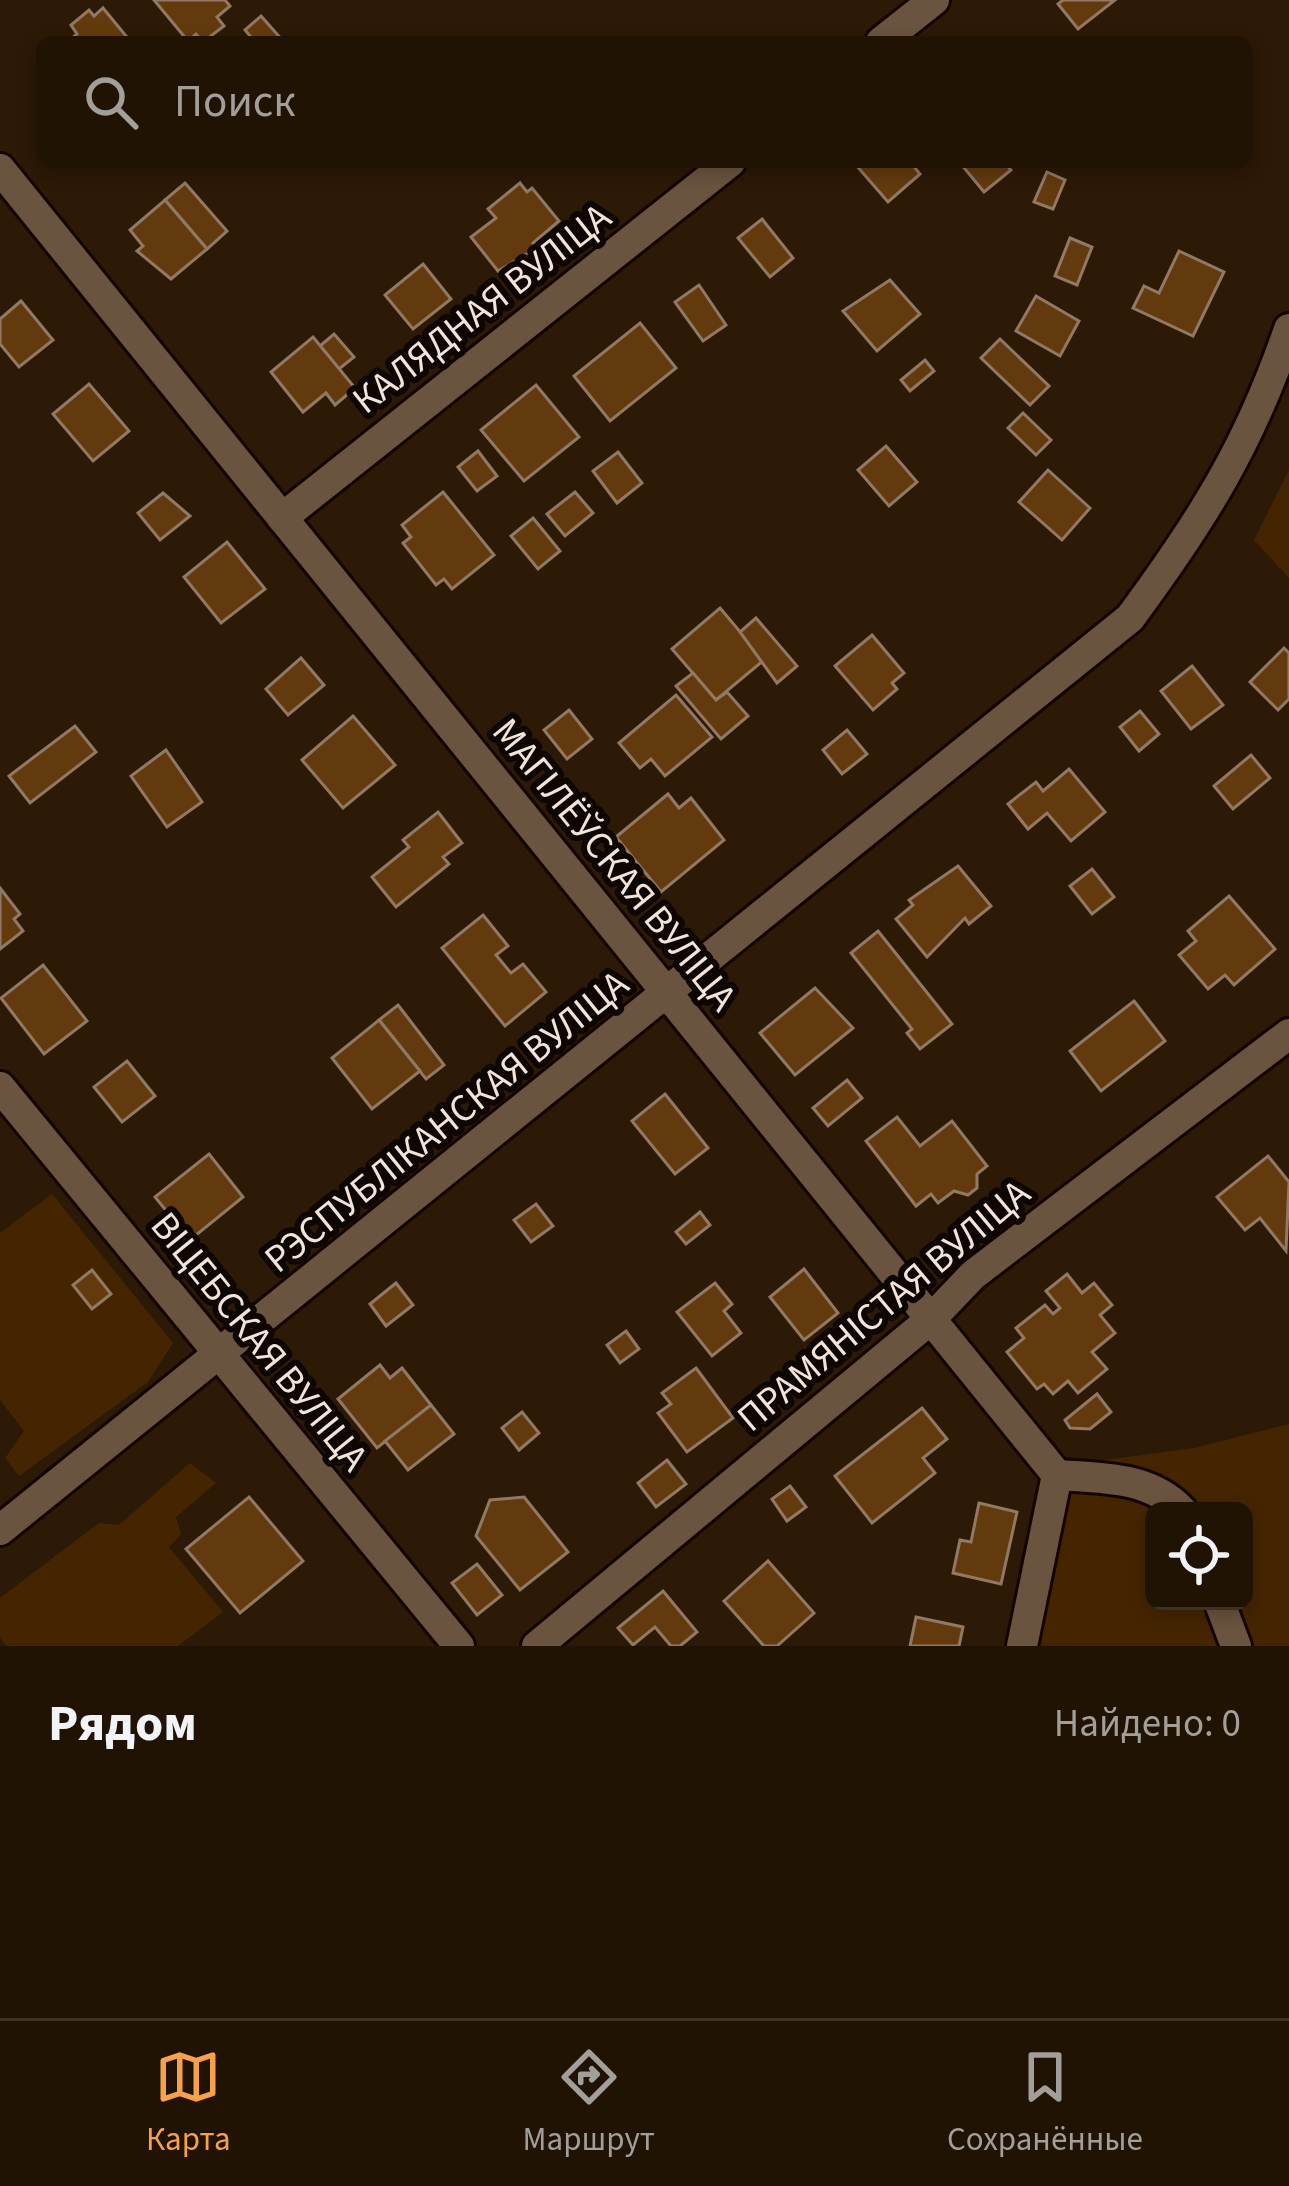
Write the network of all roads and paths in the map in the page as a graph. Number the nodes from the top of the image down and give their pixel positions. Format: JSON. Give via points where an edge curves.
{"nodes":[{"id":1,"x":934,"y":0,"type":"edge"},
{"id":2,"x":889,"y":36,"type":"edge"},
{"id":3,"x":722,"y":168,"type":"edge"},
{"id":4,"x":0,"y":169,"type":"edge"},
{"id":5,"x":1289,"y":329,"type":"edge"},
{"id":6,"x":282,"y":518,"type":"junction"},
{"id":7,"x":667,"y":994,"type":"junction"},
{"id":8,"x":1289,"y":1034,"type":"edge"},
{"id":9,"x":0,"y":1087,"type":"edge"},
{"id":10,"x":931,"y":1319,"type":"junction"},
{"id":11,"x":219,"y":1356,"type":"junction"},
{"id":12,"x":1057,"y":1475,"type":"junction"},
{"id":13,"x":1172,"y":1502,"type":"edge"},
{"id":14,"x":0,"y":1530,"type":"edge"},
{"id":15,"x":1223,"y":1610,"type":"edge"},
{"id":16,"x":459,"y":1646,"type":"edge"},
{"id":17,"x":537,"y":1646,"type":"edge"},
{"id":18,"x":1022,"y":1646,"type":"edge"},
{"id":19,"x":1236,"y":1646,"type":"edge"}],
"edges":[{"from":1,"to":2,"type":"street"},
{"from":3,"to":6,"type":"street","name":"КАЛЯДНАЯ ВУЛІЦА"},
{"from":4,"to":6,"type":"street","name":"МАГІЛЁЎСКАЯ ВУЛІЦА"},
{"from":5,"to":7,"type":"street","name":"РЭСПУБЛІКАНСКАЯ ВУЛІЦА","via":[[1260,414],[1207,514],[1130,618]]},
{"from":6,"to":7,"type":"street","name":"МАГІЛЁЎСКАЯ ВУЛІЦА"},
{"from":7,"to":10,"type":"street","name":"МАГІЛЁЎСКАЯ ВУЛІЦА"},
{"from":7,"to":11,"type":"street","name":"РЭСПУБЛІКАНСКАЯ ВУЛІЦА"},
{"from":8,"to":10,"type":"street","name":"ПРАМЯНІСТАЯ ВУЛІЦА","via":[[973,1275]]},
{"from":9,"to":11,"type":"street","name":"ВІЦЕБСКАЯ ВУЛІЦА"},
{"from":10,"to":12,"type":"street","name":"МАГІЛЁЎСКАЯ ВУЛІЦА"},
{"from":10,"to":17,"type":"street","name":"ПРАМЯНІСТАЯ ВУЛІЦА"},
{"from":11,"to":14,"type":"street","name":"РЭСПУБЛІКАНСКАЯ ВУЛІЦА"},
{"from":11,"to":16,"type":"street","name":"ВІЦЕБСКАЯ ВУЛІЦА"},
{"from":12,"to":13,"type":"street","via":[[1126,1480]]},
{"from":12,"to":18,"type":"street"},
{"from":15,"to":19,"type":"street"}]}
